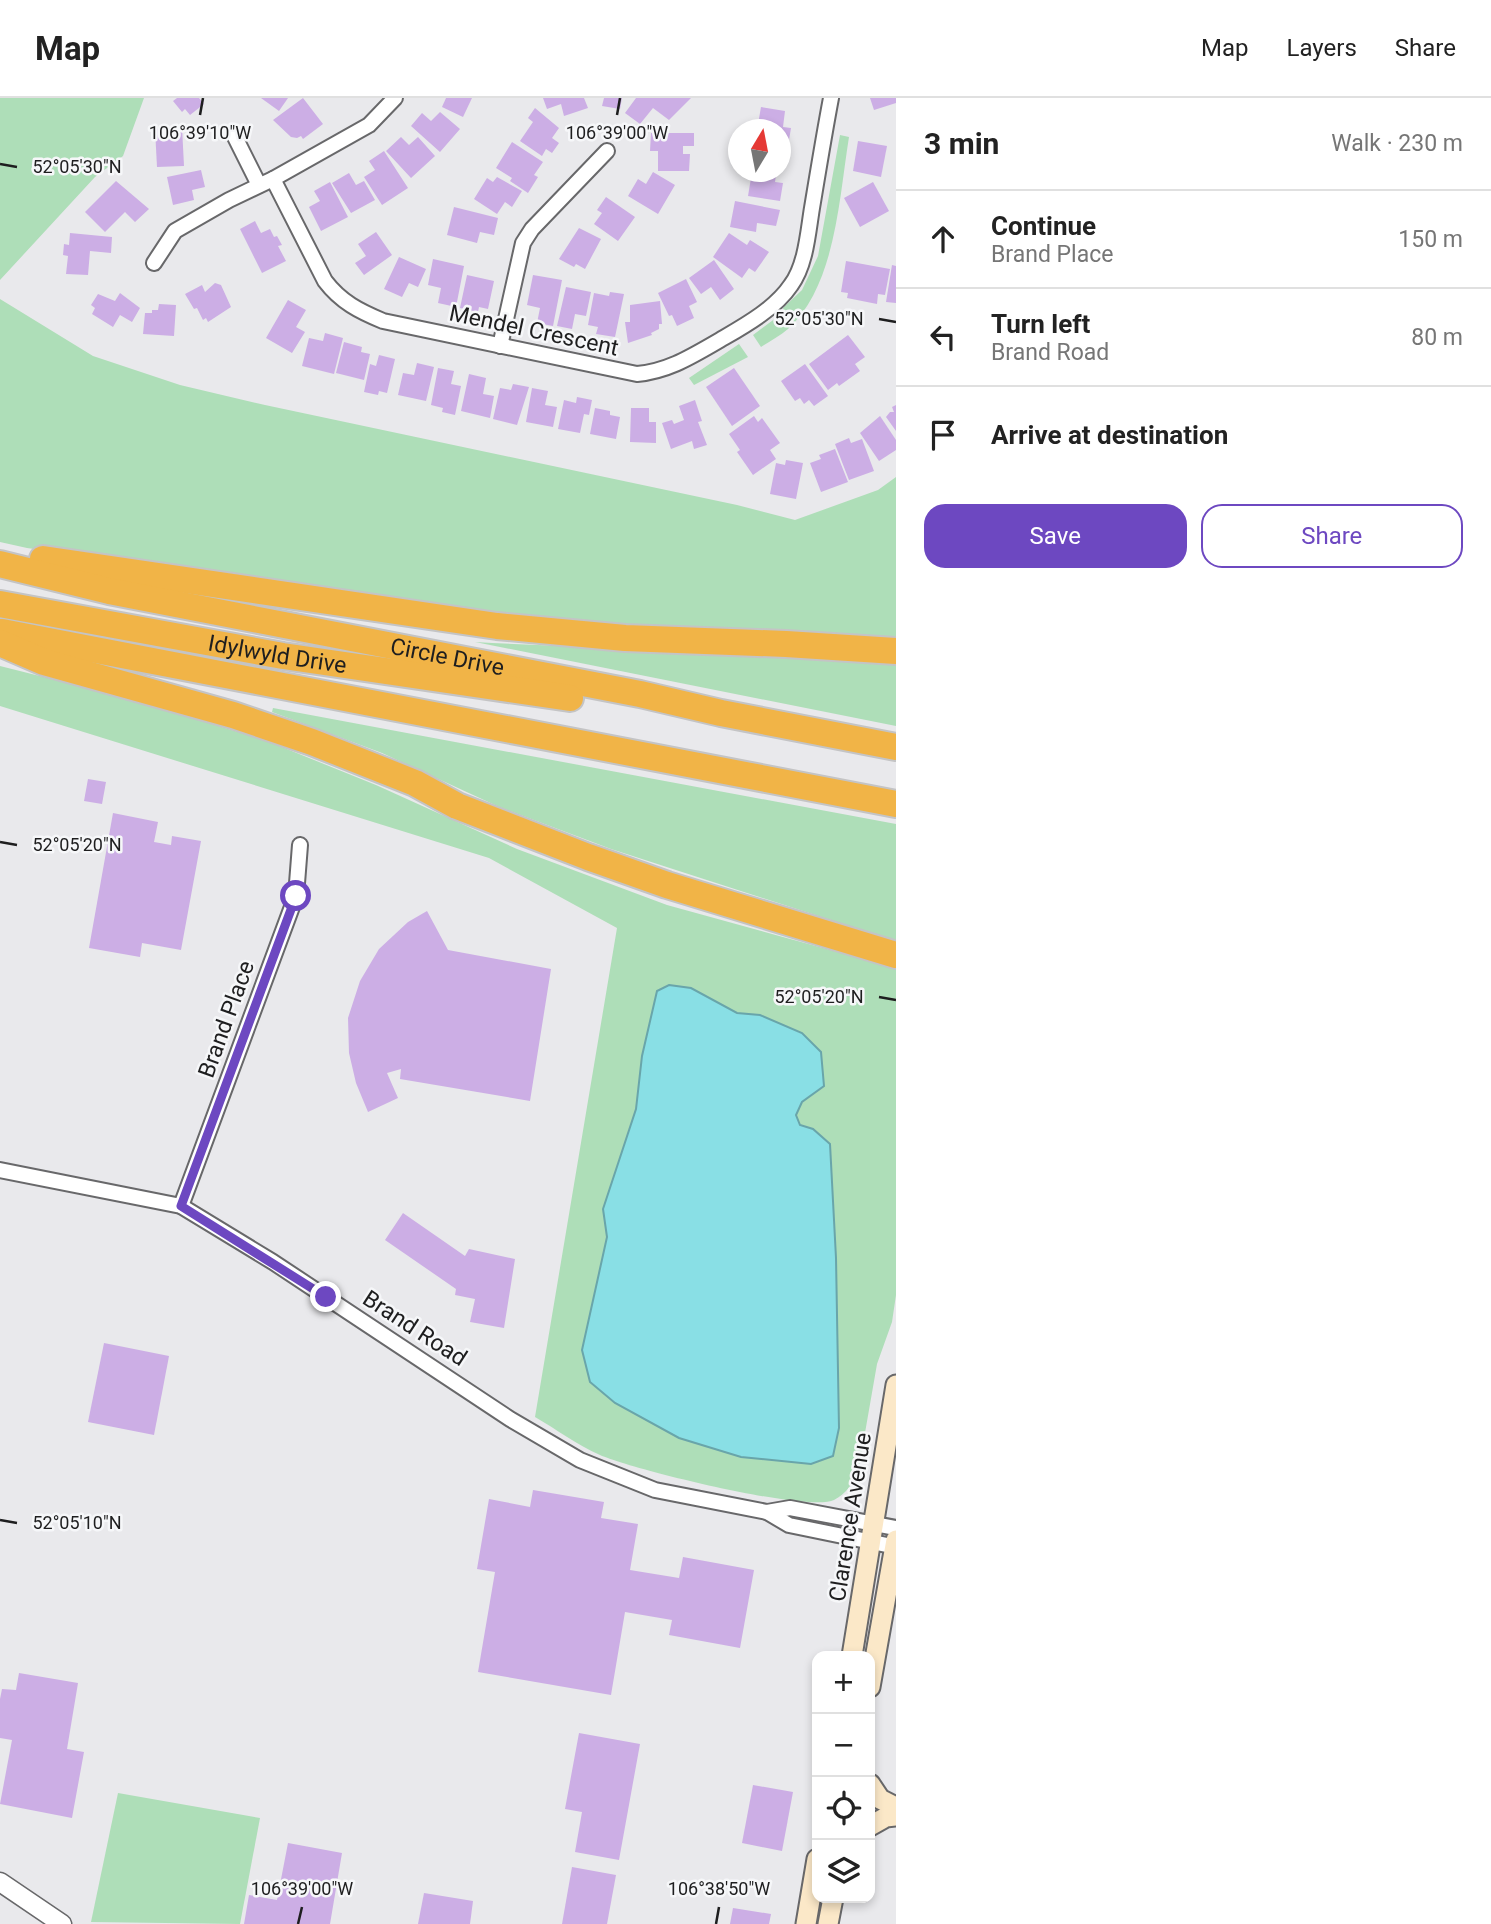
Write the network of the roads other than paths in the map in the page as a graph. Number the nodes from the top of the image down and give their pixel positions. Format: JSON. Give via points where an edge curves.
{"nodes":[{"id":1,"x":395,"y":98,"type":"edge"},
{"id":2,"x":831,"y":98,"type":"edge"},
{"id":3,"x":236,"y":137,"type":"dead end"},
{"id":4,"x":607,"y":151,"type":"dead end"},
{"id":5,"x":266,"y":182,"type":"junction"},
{"id":6,"x":154,"y":264,"type":"dead end"},
{"id":7,"x":500,"y":346,"type":"junction"},
{"id":8,"x":0,"y":553,"type":"edge"},
{"id":9,"x":0,"y":564,"type":"edge"},
{"id":10,"x":0,"y":604,"type":"edge"},
{"id":11,"x":0,"y":632,"type":"edge"},
{"id":12,"x":0,"y":643,"type":"edge"},
{"id":13,"x":894,"y":651,"type":"edge"},
{"id":14,"x":721,"y":713,"type":"junction"},
{"id":15,"x":896,"y":747,"type":"edge"},
{"id":16,"x":896,"y":804,"type":"edge"},
{"id":17,"x":300,"y":845,"type":"dead end"},
{"id":18,"x":896,"y":955,"type":"edge"},
{"id":19,"x":0,"y":1170,"type":"edge"},
{"id":20,"x":181,"y":1206,"type":"junction"},
{"id":21,"x":896,"y":1385,"type":"edge"},
{"id":22,"x":873,"y":1532,"type":"junction"},
{"id":23,"x":896,"y":1541,"type":"edge"},
{"id":24,"x":853,"y":1651,"type":"edge"},
{"id":25,"x":875,"y":1659,"type":"edge"},
{"id":26,"x":875,"y":1792,"type":"edge"},
{"id":27,"x":896,"y":1807,"type":"edge"},
{"id":28,"x":896,"y":1816,"type":"edge"},
{"id":29,"x":875,"y":1823,"type":"edge"},
{"id":30,"x":0,"y":1882,"type":"edge"},
{"id":31,"x":812,"y":1888,"type":"edge"},
{"id":32,"x":832,"y":1903,"type":"edge"},
{"id":33,"x":62,"y":1924,"type":"edge"},
{"id":34,"x":806,"y":1924,"type":"edge"},
{"id":35,"x":828,"y":1924,"type":"edge"}],
"edges":[{"from":1,"to":5,"type":"street","via":[[369,125]]},
{"from":2,"to":7,"type":"street","name":"Mendel Crescent","via":[[800,266],[779,299],[740,328],[657,372],[637,374]]},
{"from":3,"to":5,"type":"street","name":"Mendel Crescent"},
{"from":4,"to":7,"type":"street","via":[[523,243]]},
{"from":5,"to":6,"type":"street","via":[[175,231]]},
{"from":5,"to":7,"type":"street","name":"Mendel Crescent","via":[[337,296],[383,321]]},
{"from":8,"to":13,"type":"highway","via":[[497,626],[625,638]]},
{"from":9,"to":14,"type":"highway","name":"Circle Drive","via":[[108,591]]},
{"from":10,"to":14,"type":"highway","name":"Idylwyld Drive","via":[[283,656],[638,707]]},
{"from":11,"to":16,"type":"highway"},
{"from":12,"to":18,"type":"highway","via":[[44,662],[312,742],[415,783],[457,806],[589,857]]},
{"from":14,"to":15,"type":"highway","name":"Circle Drive"},
{"from":17,"to":20,"type":"street","name":"Brand Place","via":[[296,896]]},
{"from":19,"to":20,"type":"street","name":"Brand Road"},
{"from":20,"to":22,"type":"street","name":"Brand Road","via":[[580,1460],[656,1490],[767,1512],[790,1508]]},
{"from":21,"to":22,"type":"main road","name":"Clarence Avenue"},
{"from":22,"to":23,"type":"street","name":"Brand Road"},
{"from":22,"to":24,"type":"main road","name":"Clarence Avenue"},
{"from":23,"to":25,"type":"main road","name":"Clarence Avenue"},
{"from":26,"to":27,"type":"main road"},
{"from":28,"to":29,"type":"main road"},
{"from":30,"to":33,"type":"street"},
{"from":31,"to":34,"type":"main road"},
{"from":32,"to":35,"type":"main road"}]}
